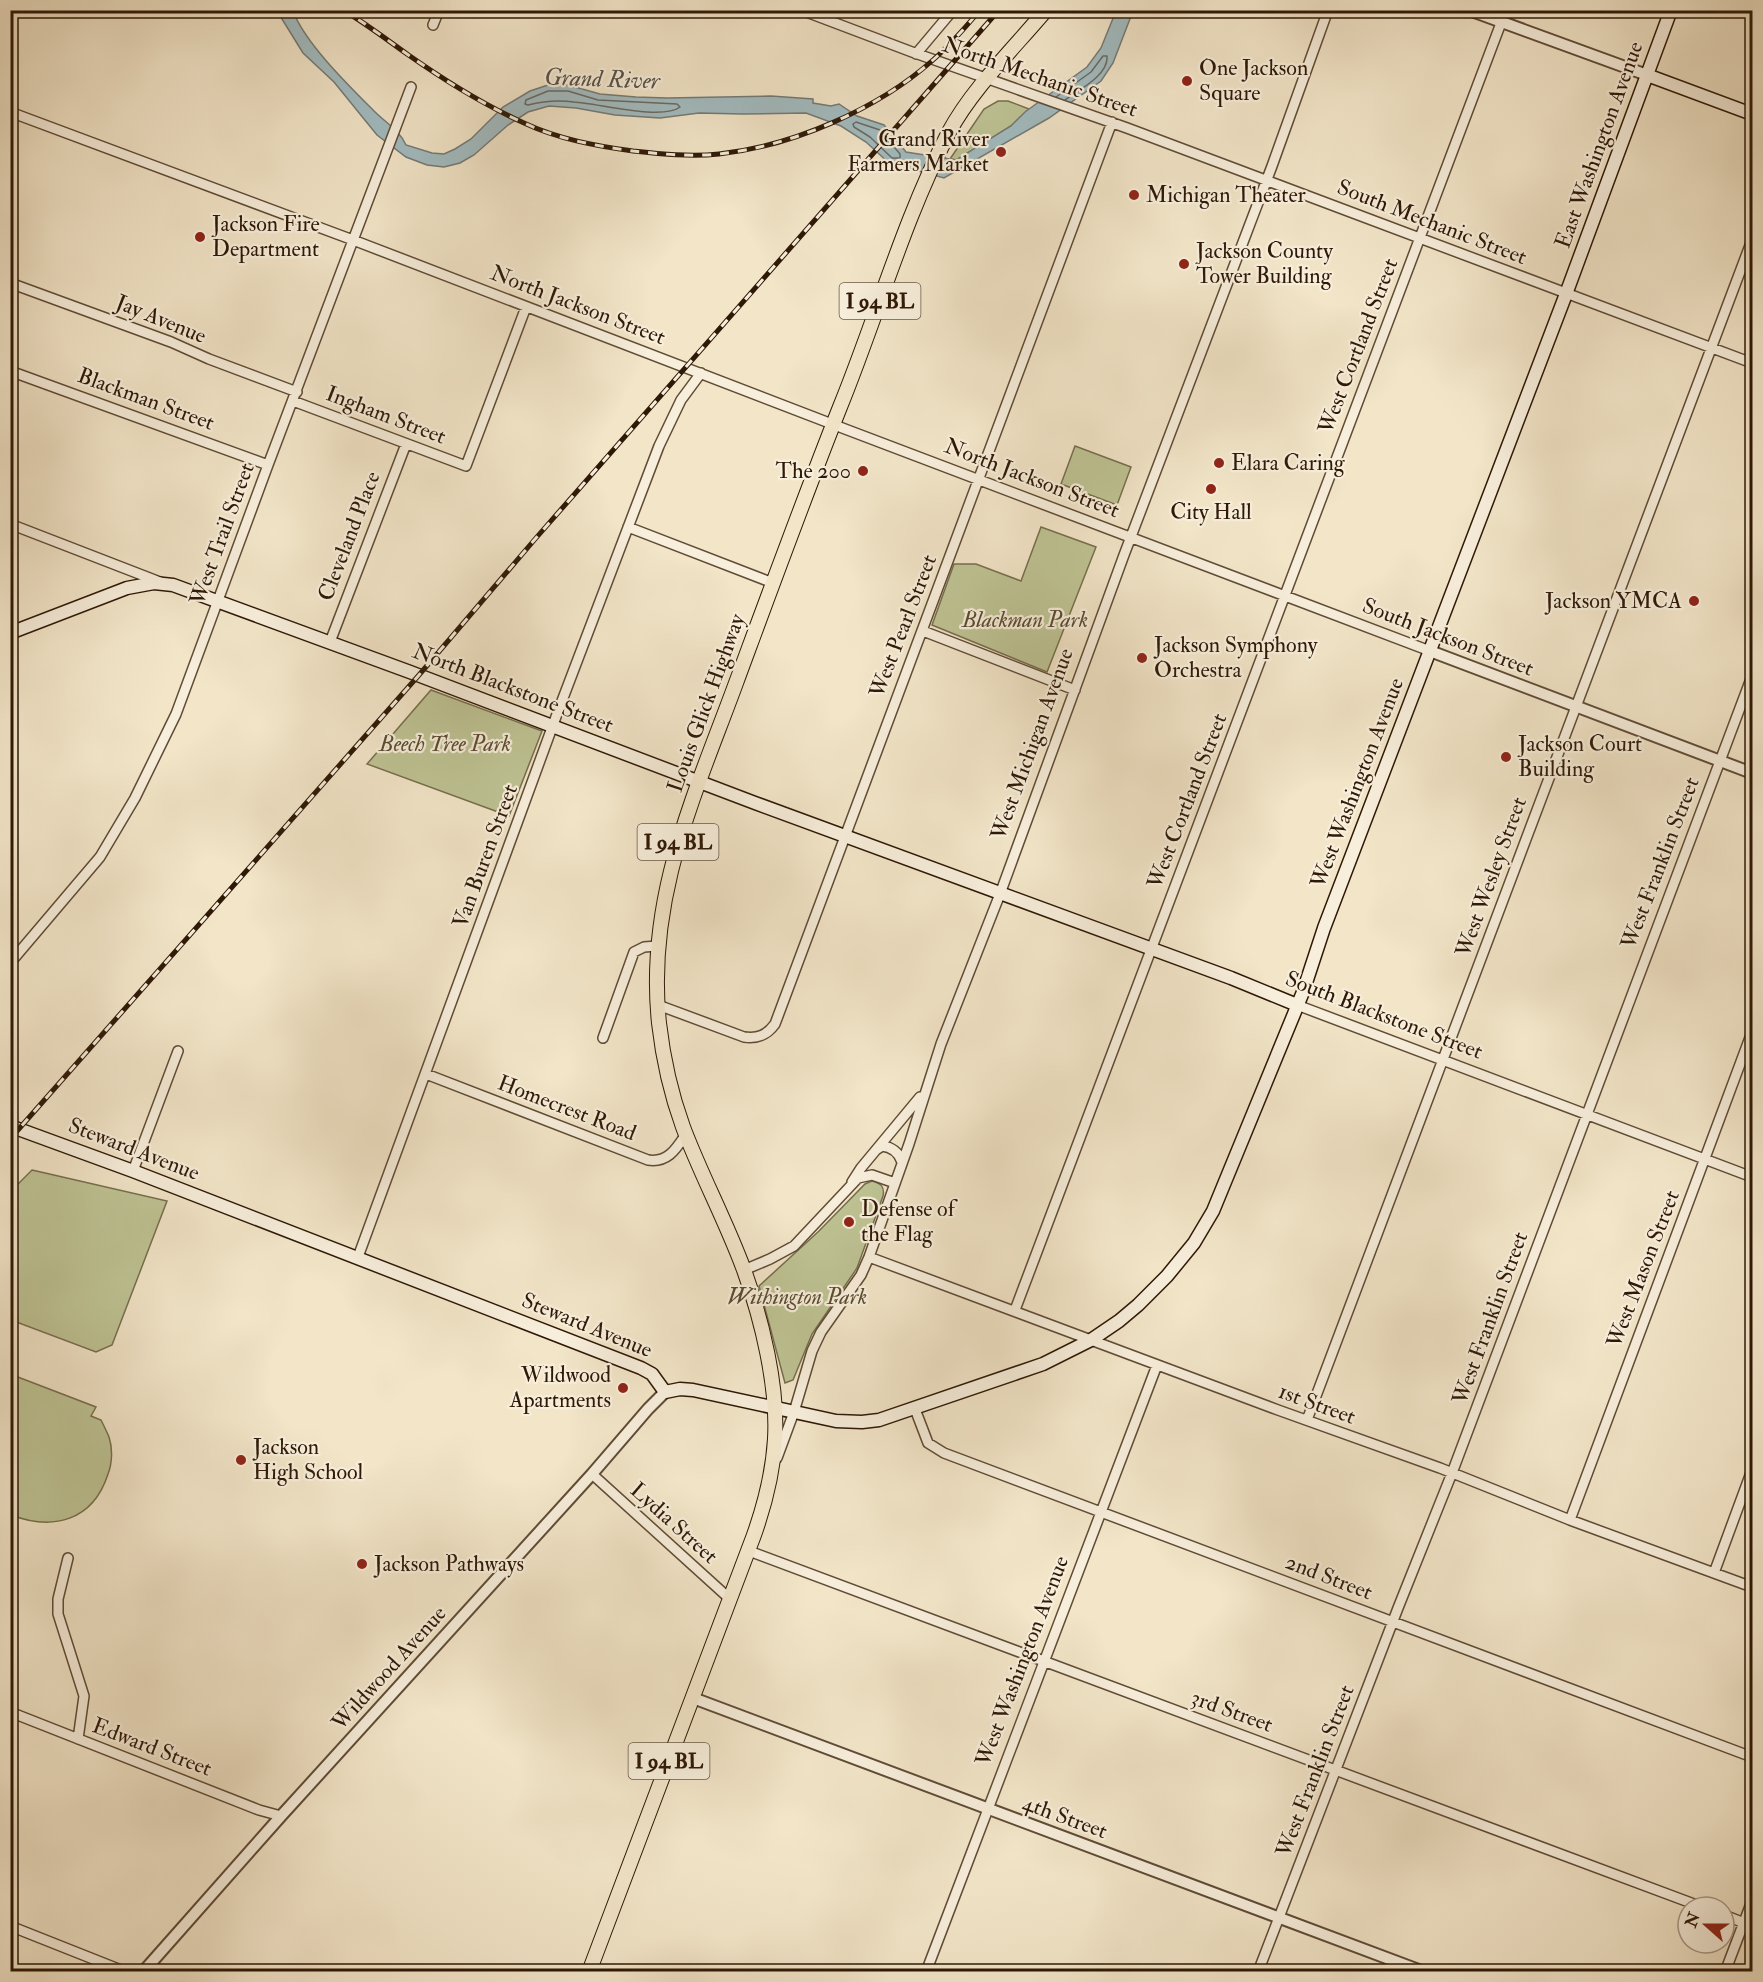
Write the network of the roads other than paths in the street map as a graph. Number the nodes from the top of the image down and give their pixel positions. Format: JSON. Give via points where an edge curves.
{"nodes":[{"id":1,"x":439,"y":10,"type":"edge"},
{"id":2,"x":801,"y":10,"type":"edge"},
{"id":3,"x":953,"y":10,"type":"edge"},
{"id":4,"x":1046,"y":10,"type":"edge"},
{"id":5,"x":1328,"y":10,"type":"edge"},
{"id":6,"x":1469,"y":10,"type":"edge"},
{"id":7,"x":1671,"y":10,"type":"edge"},
{"id":8,"x":814,"y":13,"type":"edge"},
{"id":9,"x":1501,"y":23,"type":"junction"},
{"id":10,"x":433,"y":25,"type":"dead end"},
{"id":11,"x":916,"y":54,"type":"junction"},
{"id":12,"x":1647,"y":75,"type":"junction"},
{"id":13,"x":988,"y":79,"type":"junction"},
{"id":14,"x":411,"y":87,"type":"dead end"},
{"id":15,"x":10,"y":112,"type":"edge"},
{"id":16,"x":1752,"y":114,"type":"edge"},
{"id":17,"x":1112,"y":122,"type":"junction"},
{"id":18,"x":1266,"y":180,"type":"junction"},
{"id":19,"x":1420,"y":237,"type":"junction"},
{"id":20,"x":353,"y":240,"type":"junction"},
{"id":21,"x":1752,"y":240,"type":"edge"},
{"id":22,"x":10,"y":283,"type":"edge"},
{"id":23,"x":1566,"y":294,"type":"junction"},
{"id":24,"x":526,"y":307,"type":"junction"},
{"id":25,"x":1712,"y":348,"type":"junction"},
{"id":26,"x":1752,"y":363,"type":"edge"},
{"id":27,"x":10,"y":371,"type":"edge"},
{"id":28,"x":701,"y":373,"type":"junction"},
{"id":29,"x":295,"y":397,"type":"junction"},
{"id":30,"x":833,"y":425,"type":"junction"},
{"id":31,"x":406,"y":444,"type":"junction"},
{"id":32,"x":268,"y":465,"type":"junction"},
{"id":33,"x":979,"y":479,"type":"junction"},
{"id":34,"x":10,"y":524,"type":"edge"},
{"id":35,"x":628,"y":526,"type":"junction"},
{"id":36,"x":1131,"y":536,"type":"junction"},
{"id":37,"x":773,"y":583,"type":"junction"},
{"id":38,"x":165,"y":584,"type":"junction"},
{"id":39,"x":1285,"y":595,"type":"junction"},
{"id":40,"x":218,"y":601,"type":"junction"},
{"id":41,"x":923,"y":631,"type":"junction"},
{"id":42,"x":10,"y":633,"type":"edge"},
{"id":43,"x":330,"y":642,"type":"junction"},
{"id":44,"x":1430,"y":651,"type":"junction"},
{"id":45,"x":1752,"y":676,"type":"edge"},
{"id":46,"x":1075,"y":690,"type":"junction"},
{"id":47,"x":1576,"y":705,"type":"junction"},
{"id":48,"x":553,"y":726,"type":"junction"},
{"id":49,"x":1720,"y":761,"type":"junction"},
{"id":50,"x":1752,"y":773,"type":"edge"},
{"id":51,"x":699,"y":781,"type":"junction"},
{"id":52,"x":845,"y":835,"type":"junction"},
{"id":53,"x":1000,"y":894,"type":"junction"},
{"id":54,"x":657,"y":946,"type":"junction"},
{"id":55,"x":1152,"y":950,"type":"junction"},
{"id":56,"x":10,"y":963,"type":"edge"},
{"id":57,"x":657,"y":1005,"type":"junction"},
{"id":58,"x":1297,"y":1005,"type":"junction"},
{"id":59,"x":1752,"y":1032,"type":"edge"},
{"id":60,"x":603,"y":1038,"type":"dead end"},
{"id":61,"x":178,"y":1051,"type":"dead end"},
{"id":62,"x":1443,"y":1060,"type":"junction"},
{"id":63,"x":426,"y":1074,"type":"junction"},
{"id":64,"x":926,"y":1087,"type":"junction"},
{"id":65,"x":1587,"y":1114,"type":"junction"},
{"id":66,"x":10,"y":1126,"type":"edge"},
{"id":67,"x":686,"y":1134,"type":"junction"},
{"id":68,"x":874,"y":1151,"type":"junction"},
{"id":69,"x":1705,"y":1159,"type":"junction"},
{"id":70,"x":903,"y":1162,"type":"junction"},
{"id":71,"x":134,"y":1171,"type":"junction"},
{"id":72,"x":1752,"y":1177,"type":"edge"},
{"id":73,"x":895,"y":1183,"type":"junction"},
{"id":74,"x":851,"y":1184,"type":"junction"},
{"id":75,"x":358,"y":1257,"type":"junction"},
{"id":76,"x":869,"y":1257,"type":"junction"},
{"id":77,"x":744,"y":1270,"type":"junction"},
{"id":78,"x":1015,"y":1310,"type":"junction"},
{"id":79,"x":1091,"y":1340,"type":"junction"},
{"id":80,"x":1158,"y":1365,"type":"junction"},
{"id":81,"x":665,"y":1392,"type":"junction"},
{"id":82,"x":775,"y":1408,"type":"junction"},
{"id":83,"x":915,"y":1409,"type":"junction"},
{"id":84,"x":794,"y":1412,"type":"junction"},
{"id":85,"x":1307,"y":1420,"type":"junction"},
{"id":86,"x":1752,"y":1470,"type":"edge"},
{"id":87,"x":770,"y":1473,"type":"junction"},
{"id":88,"x":1452,"y":1473,"type":"junction"},
{"id":89,"x":592,"y":1474,"type":"junction"},
{"id":90,"x":1101,"y":1512,"type":"junction"},
{"id":91,"x":1570,"y":1520,"type":"junction"},
{"id":92,"x":749,"y":1551,"type":"junction"},
{"id":93,"x":68,"y":1558,"type":"dead end"},
{"id":94,"x":1714,"y":1573,"type":"junction"},
{"id":95,"x":1752,"y":1587,"type":"edge"},
{"id":96,"x":731,"y":1600,"type":"junction"},
{"id":97,"x":1393,"y":1622,"type":"junction"},
{"id":98,"x":1044,"y":1662,"type":"junction"},
{"id":99,"x":693,"y":1698,"type":"junction"},
{"id":100,"x":10,"y":1713,"type":"edge"},
{"id":101,"x":78,"y":1738,"type":"junction"},
{"id":102,"x":1752,"y":1757,"type":"edge"},
{"id":103,"x":1336,"y":1771,"type":"junction"},
{"id":104,"x":987,"y":1809,"type":"junction"},
{"id":105,"x":280,"y":1816,"type":"junction"},
{"id":106,"x":1676,"y":1897,"type":"edge"},
{"id":107,"x":1752,"y":1901,"type":"edge"},
{"id":108,"x":1279,"y":1917,"type":"junction"},
{"id":109,"x":1748,"y":1925,"type":"edge"},
{"id":110,"x":10,"y":1926,"type":"edge"},
{"id":111,"x":126,"y":1971,"type":"edge"},
{"id":112,"x":143,"y":1971,"type":"edge"},
{"id":113,"x":589,"y":1971,"type":"edge"},
{"id":114,"x":926,"y":1971,"type":"edge"},
{"id":115,"x":1258,"y":1971,"type":"edge"},
{"id":116,"x":1424,"y":1971,"type":"edge"},
{"id":117,"x":1725,"y":1971,"type":"edge"}],
"edges":[{"from":1,"to":10,"type":"street"},
{"from":2,"to":8,"type":"street","name":"North Mechanic Street"},
{"from":3,"to":11,"type":"street"},
{"from":4,"to":13,"type":"main road","number":"I 94 BL"},
{"from":5,"to":18,"type":"street","name":"West Michigan Avenue"},
{"from":6,"to":9,"type":"street"},
{"from":7,"to":12,"type":"main road","name":"East Washington Avenue"},
{"from":8,"to":11,"type":"street","name":"North Mechanic Street"},
{"from":9,"to":12,"type":"street"},
{"from":9,"to":19,"type":"street","name":"West Cortland Street"},
{"from":11,"to":13,"type":"street","name":"North Mechanic Street"},
{"from":12,"to":16,"type":"main road"},
{"from":12,"to":23,"type":"main road","name":"East Washington Avenue"},
{"from":13,"to":17,"type":"street","name":"North Mechanic Street"},
{"from":13,"to":30,"type":"main road","name":"Louis Glick Highway","number":"I 94 BL","via":[[959,116],[928,179]]},
{"from":14,"to":20,"type":"street","name":"West Trail Street"},
{"from":15,"to":20,"type":"street","name":"North Jackson Street"},
{"from":17,"to":18,"type":"street","name":"North Mechanic Street"},
{"from":17,"to":33,"type":"street","name":"West Pearl Street"},
{"from":18,"to":19,"type":"street","name":"South Mechanic Street"},
{"from":18,"to":36,"type":"street","name":"West Michigan Avenue"},
{"from":19,"to":23,"type":"street","name":"South Mechanic Street"},
{"from":19,"to":39,"type":"street","name":"West Cortland Street"},
{"from":20,"to":24,"type":"street","name":"North Jackson Street"},
{"from":20,"to":29,"type":"street","name":"West Trail Street"},
{"from":21,"to":25,"type":"street","name":"West Wesley Street"},
{"from":22,"to":29,"type":"street","name":"Jay Avenue","via":[[171,342]]},
{"from":23,"to":25,"type":"street","name":"South Mechanic Street"},
{"from":23,"to":44,"type":"main road","name":"West Washington Avenue"},
{"from":24,"to":28,"type":"street","name":"North Jackson Street"},
{"from":24,"to":31,"type":"street","name":"Ingham Street","via":[[466,466]]},
{"from":25,"to":26,"type":"street","name":"South Mechanic Street"},
{"from":25,"to":47,"type":"street","name":"West Wesley Street"},
{"from":27,"to":32,"type":"street","name":"Blackman Street"},
{"from":28,"to":30,"type":"street","name":"North Jackson Street"},
{"from":28,"to":35,"type":"street","name":"Van Buren Street","via":[[681,400],[659,446]]},
{"from":29,"to":31,"type":"street","name":"Ingham Street"},
{"from":29,"to":32,"type":"street","name":"West Trail Street"},
{"from":30,"to":33,"type":"street","name":"North Jackson Street"},
{"from":30,"to":37,"type":"main road","name":"Louis Glick Highway","number":"I 94 BL"},
{"from":31,"to":43,"type":"street","name":"Cleveland Place"},
{"from":32,"to":40,"type":"street","name":"West Trail Street"},
{"from":33,"to":36,"type":"street","name":"North Jackson Street"},
{"from":33,"to":41,"type":"street","name":"West Pearl Street"},
{"from":34,"to":38,"type":"street","name":"North Blackstone Street"},
{"from":35,"to":37,"type":"street"},
{"from":35,"to":48,"type":"street","name":"Van Buren Street"},
{"from":36,"to":39,"type":"street","name":"South Jackson Street"},
{"from":36,"to":46,"type":"street","name":"West Michigan Avenue"},
{"from":37,"to":51,"type":"main road","name":"Louis Glick Highway","number":"I 94 BL"},
{"from":38,"to":40,"type":"main road","name":"North Blackstone Street"},
{"from":38,"to":42,"type":"main road","via":[[127,588]]},
{"from":39,"to":44,"type":"street","name":"South Jackson Street"},
{"from":39,"to":55,"type":"street","name":"West Cortland Street"},
{"from":40,"to":43,"type":"main road","name":"North Blackstone Street"},
{"from":40,"to":56,"type":"street","name":"West Trail Street","via":[[176,714],[135,798],[100,857]]},
{"from":41,"to":46,"type":"street"},
{"from":41,"to":52,"type":"street","name":"West Pearl Street"},
{"from":43,"to":48,"type":"main road","name":"North Blackstone Street"},
{"from":44,"to":47,"type":"street","name":"South Jackson Street"},
{"from":44,"to":58,"type":"main road","name":"West Washington Avenue"},
{"from":45,"to":49,"type":"street","name":"West Franklin Street"},
{"from":46,"to":53,"type":"street","name":"West Michigan Avenue"},
{"from":47,"to":49,"type":"street","name":"South Jackson Street"},
{"from":47,"to":62,"type":"street","name":"West Wesley Street"},
{"from":48,"to":51,"type":"main road","name":"North Blackstone Street"},
{"from":48,"to":63,"type":"street","name":"Van Buren Street"},
{"from":49,"to":50,"type":"street","name":"South Jackson Street"},
{"from":49,"to":65,"type":"street","name":"West Franklin Street"},
{"from":51,"to":52,"type":"main road","name":"North Blackstone Street"},
{"from":51,"to":54,"type":"main road","name":"Louis Glick Highway","number":"I 94 BL","via":[[669,875]]},
{"from":52,"to":53,"type":"main road","name":"North Blackstone Street"},
{"from":52,"to":57,"type":"street","name":"West Pearl Street","via":[[778,1016],[765,1035],[744,1037]]},
{"from":53,"to":55,"type":"main road","name":"South Blackstone Street"},
{"from":53,"to":64,"type":"street","name":"West Michigan Avenue"},
{"from":54,"to":57,"type":"main road","name":"Louis Glick Highway","number":"I 94 BL"},
{"from":54,"to":60,"type":"street","via":[[634,952]]},
{"from":55,"to":58,"type":"main road","name":"South Blackstone Street"},
{"from":55,"to":78,"type":"street","name":"West Cortland Street"},
{"from":57,"to":67,"type":"main road","name":"Louis Glick Highway","number":"I 94 BL","via":[[669,1081]]},
{"from":58,"to":62,"type":"street","name":"South Blackstone Street"},
{"from":58,"to":79,"type":"main road","name":"West Washington Avenue","via":[[1213,1210],[1194,1243],[1138,1305]]},
{"from":59,"to":69,"type":"street","name":"West Mason Street"},
{"from":61,"to":71,"type":"street"},
{"from":62,"to":65,"type":"street","name":"South Blackstone Street"},
{"from":62,"to":85,"type":"street","name":"West Wesley Street"},
{"from":63,"to":67,"type":"street","name":"Homecrest Road","via":[[648,1160],[670,1155]]},
{"from":63,"to":75,"type":"street","name":"Van Buren Street"},
{"from":64,"to":68,"type":"street","name":"West Michigan Avenue"},
{"from":64,"to":70,"type":"street","name":"West Michigan Avenue"},
{"from":65,"to":69,"type":"street","name":"South Blackstone Street"},
{"from":65,"to":88,"type":"street","name":"West Franklin Street"},
{"from":66,"to":71,"type":"main road","name":"Steward Avenue"},
{"from":67,"to":77,"type":"main road","name":"Louis Glick Highway","number":"I 94 BL"},
{"from":68,"to":70,"type":"street","via":[[882,1146],[891,1148]]},
{"from":68,"to":74,"type":"street","name":"West Michigan Avenue"},
{"from":69,"to":72,"type":"street","name":"South Blackstone Street"},
{"from":69,"to":91,"type":"street","name":"West Mason Street"},
{"from":70,"to":73,"type":"street","name":"West Michigan Avenue"},
{"from":71,"to":75,"type":"main road","name":"Steward Avenue"},
{"from":73,"to":74,"type":"street","via":[[869,1175]]},
{"from":73,"to":76,"type":"street","name":"West Michigan Avenue"},
{"from":74,"to":77,"type":"street","name":"West Michigan Avenue","via":[[794,1246]]},
{"from":75,"to":81,"type":"main road","name":"Steward Avenue","via":[[641,1368],[652,1374]]},
{"from":76,"to":78,"type":"street","name":"1st Street"},
{"from":76,"to":84,"type":"street","name":"West Michigan Avenue","via":[[821,1332]]},
{"from":77,"to":82,"type":"main road","name":"Louis Glick Highway","number":"I 94 BL","via":[[766,1350]]},
{"from":78,"to":79,"type":"street","name":"1st Street"},
{"from":79,"to":80,"type":"street","name":"1st Street"},
{"from":79,"to":83,"type":"main road","via":[[1043,1364]]},
{"from":80,"to":85,"type":"street","name":"1st Street"},
{"from":80,"to":90,"type":"street","name":"West Washington Avenue"},
{"from":81,"to":82,"type":"main road","via":[[693,1390]]},
{"from":81,"to":89,"type":"street","name":"Wildwood Avenue"},
{"from":82,"to":84,"type":"main road"},
{"from":82,"to":87,"type":"main road","name":"Louis Glick Highway","number":"I 94 BL"},
{"from":83,"to":84,"type":"main road","via":[[862,1422]]},
{"from":83,"to":90,"type":"street","name":"2nd Street","via":[[925,1439],[936,1450]]},
{"from":84,"to":87,"type":"street","name":"West Michigan Avenue"},
{"from":85,"to":88,"type":"street","name":"1st Street"},
{"from":86,"to":94,"type":"street"},
{"from":87,"to":92,"type":"main road","name":"Louis Glick Highway","number":"I 94 BL"},
{"from":88,"to":91,"type":"street","name":"1st Street"},
{"from":88,"to":97,"type":"street","name":"West Franklin Street"},
{"from":89,"to":96,"type":"street","name":"Lydia Street"},
{"from":89,"to":105,"type":"street","name":"Wildwood Avenue"},
{"from":90,"to":97,"type":"street","name":"2nd Street"},
{"from":90,"to":98,"type":"street","name":"West Washington Avenue"},
{"from":91,"to":94,"type":"street","name":"1st Street"},
{"from":92,"to":96,"type":"main road","number":"I 94 BL"},
{"from":92,"to":98,"type":"street","name":"3rd Street"},
{"from":93,"to":101,"type":"street","via":[[58,1614],[84,1696]]},
{"from":94,"to":95,"type":"street","name":"1st Street"},
{"from":96,"to":99,"type":"main road","number":"I 94 BL"},
{"from":97,"to":102,"type":"street","name":"2nd Street"},
{"from":97,"to":103,"type":"street","name":"West Franklin Street"},
{"from":98,"to":103,"type":"street","name":"3rd Street"},
{"from":98,"to":104,"type":"street","name":"West Washington Avenue"},
{"from":99,"to":104,"type":"street","name":"4th Street"},
{"from":99,"to":113,"type":"main road","number":"I 94 BL"},
{"from":100,"to":101,"type":"street","name":"Edward Street"},
{"from":101,"to":105,"type":"street","name":"Edward Street"},
{"from":103,"to":106,"type":"street","name":"3rd Street"},
{"from":103,"to":108,"type":"street","name":"West Franklin Street"},
{"from":104,"to":108,"type":"street","name":"4th Street"},
{"from":104,"to":114,"type":"street","name":"West Washington Avenue"},
{"from":105,"to":112,"type":"street","name":"Wildwood Avenue"},
{"from":107,"to":109,"type":"street"},
{"from":108,"to":115,"type":"street","name":"West Franklin Street"},
{"from":108,"to":116,"type":"street","name":"4th Street"},
{"from":109,"to":117,"type":"street"},
{"from":110,"to":111,"type":"street"}]}
